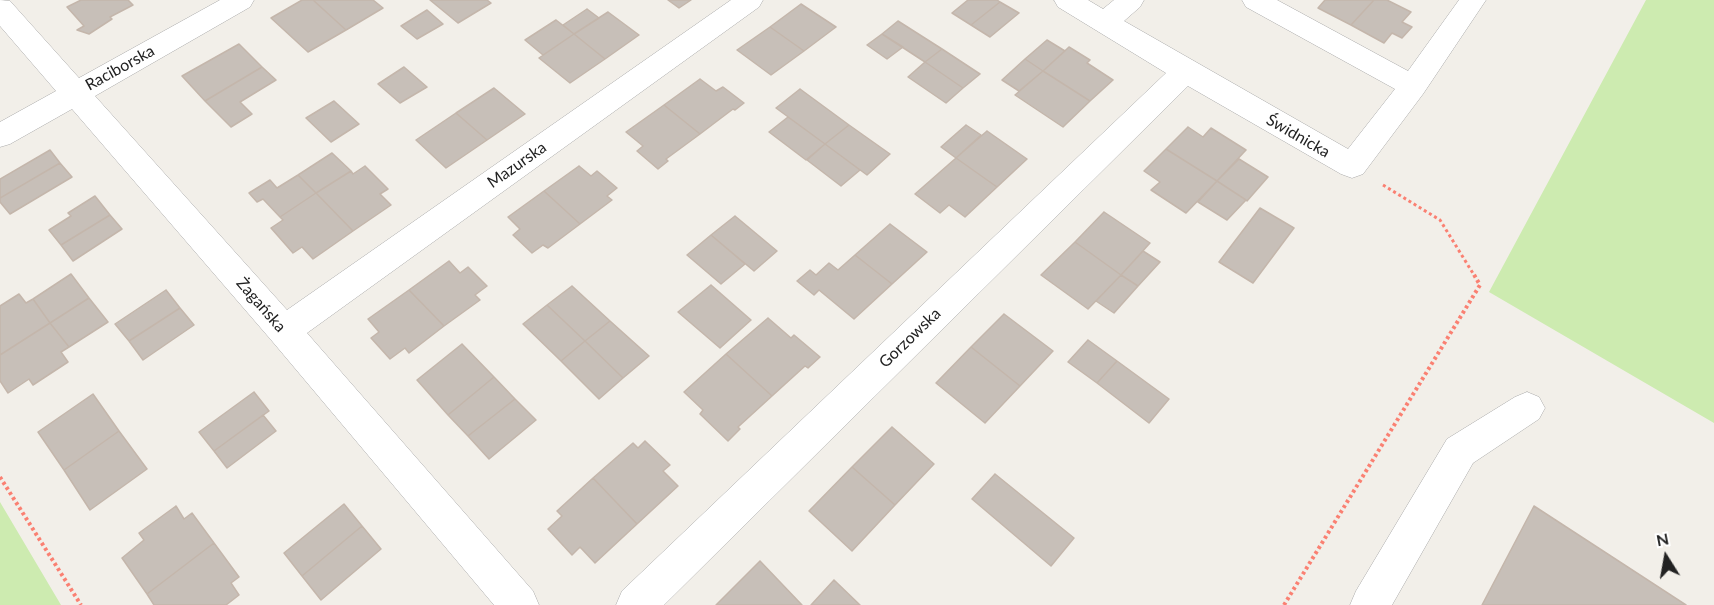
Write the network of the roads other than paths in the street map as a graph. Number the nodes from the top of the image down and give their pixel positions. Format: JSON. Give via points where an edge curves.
{"nodes":[{"id":1,"x":241,"y":0,"type":"edge"},
{"id":2,"x":750,"y":0,"type":"edge"},
{"id":3,"x":1067,"y":0,"type":"edge"},
{"id":4,"x":1131,"y":0,"type":"edge"},
{"id":5,"x":1255,"y":0,"type":"edge"},
{"id":6,"x":1473,"y":0,"type":"edge"},
{"id":7,"x":0,"y":8,"type":"edge"},
{"id":8,"x":1104,"y":23,"type":"junction"},
{"id":9,"x":1185,"y":71,"type":"junction"},
{"id":10,"x":1413,"y":86,"type":"junction"},
{"id":11,"x":75,"y":93,"type":"junction"},
{"id":12,"x":0,"y":135,"type":"edge"},
{"id":13,"x":284,"y":331,"type":"junction"},
{"id":14,"x":1527,"y":408,"type":"dead end"},
{"id":15,"x":519,"y":605,"type":"edge"},
{"id":16,"x":636,"y":605,"type":"edge"},
{"id":17,"x":1370,"y":605,"type":"edge"}],
"edges":[{"from":1,"to":11,"type":"street","name":"Raciborska"},
{"from":2,"to":13,"type":"street","name":"Mazurska"},
{"from":3,"to":8,"type":"street","name":"Świdnicka"},
{"from":4,"to":8,"type":"street"},
{"from":5,"to":10,"type":"street"},
{"from":6,"to":10,"type":"street"},
{"from":7,"to":11,"type":"street","name":"Żagańska"},
{"from":8,"to":9,"type":"street","name":"Świdnicka"},
{"from":9,"to":10,"type":"street","name":"Świdnicka","via":[[1352,166]]},
{"from":9,"to":16,"type":"street","name":"Gorzowska"},
{"from":11,"to":12,"type":"street","name":"Raciborska"},
{"from":11,"to":13,"type":"street","name":"Żagańska"},
{"from":13,"to":15,"type":"street","name":"Żagańska"},
{"from":14,"to":17,"type":"street","via":[[1460,451]]}]}
